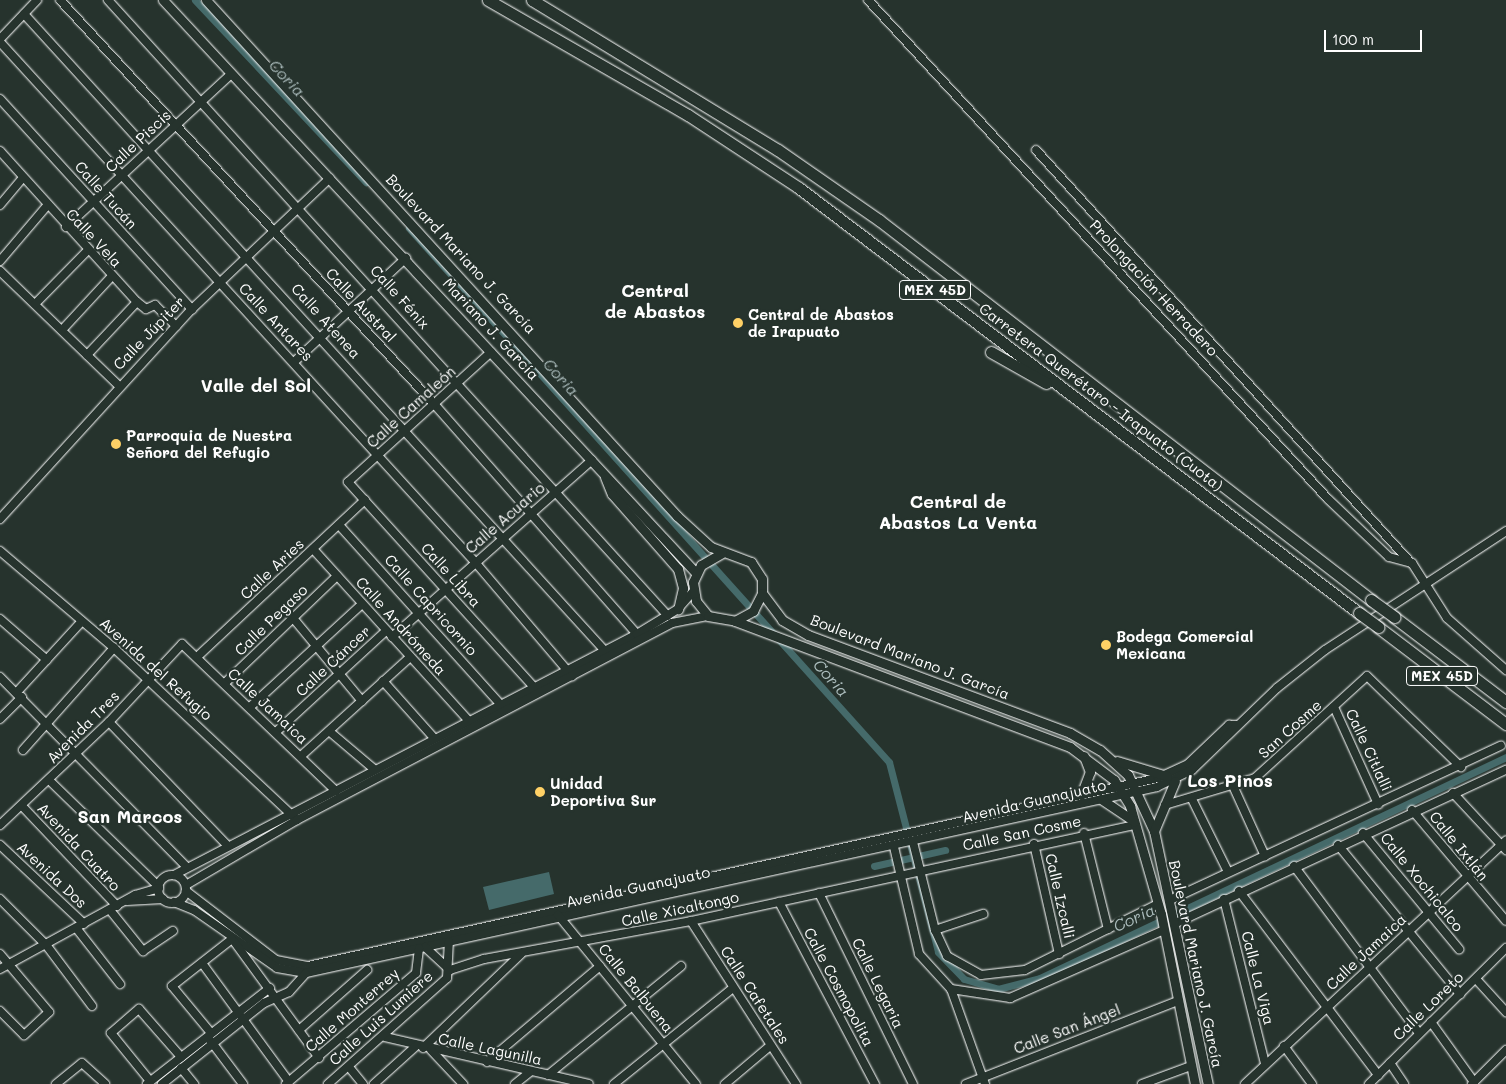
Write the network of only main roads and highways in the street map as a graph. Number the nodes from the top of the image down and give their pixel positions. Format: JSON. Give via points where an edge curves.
{"nodes":[{"id":1,"x":163,"y":0,"type":"edge"},
{"id":2,"x":206,"y":0,"type":"edge"},
{"id":3,"x":488,"y":0,"type":"edge"},
{"id":4,"x":532,"y":0,"type":"edge"},
{"id":5,"x":991,"y":352,"type":"dead end"},
{"id":6,"x":1102,"y":417,"type":"junction"},
{"id":7,"x":602,"y":470,"type":"junction"},
{"id":8,"x":722,"y":553,"type":"junction"},
{"id":9,"x":698,"y":569,"type":"junction"},
{"id":10,"x":762,"y":593,"type":"junction"},
{"id":11,"x":678,"y":609,"type":"road end"},
{"id":12,"x":735,"y":622,"type":"junction"},
{"id":13,"x":1506,"y":702,"type":"edge"},
{"id":14,"x":1506,"y":724,"type":"edge"},
{"id":15,"x":1082,"y":754,"type":"junction"},
{"id":16,"x":1112,"y":759,"type":"junction"},
{"id":17,"x":1081,"y":795,"type":"road end"},
{"id":18,"x":1101,"y":799,"type":"road end"},
{"id":19,"x":1134,"y":823,"type":"junction"},
{"id":20,"x":1154,"y":830,"type":"junction"},
{"id":21,"x":1195,"y":1084,"type":"edge"},
{"id":22,"x":1208,"y":1084,"type":"edge"}],
"edges":[{"from":1,"to":7,"type":"main road","name":"Mariano J. García"},
{"from":2,"to":8,"type":"main road","name":"Boulevard Mariano J. García","via":[[677,516]]},
{"from":3,"to":6,"type":"highway","name":"Carretera Querétaro - Irapuato (Cuota)","number":"MEX 45D","via":[[744,150]]},
{"from":4,"to":13,"type":"highway","name":"Carretera Querétaro - Irapuato (Cuota)","number":"MEX 45D","bridge":true,"via":[[770,145],[879,220]]},
{"from":5,"to":6,"type":"highway"},
{"from":6,"to":14,"type":"highway","name":"Carretera Querétaro - Irapuato (Cuota)","number":"MEX 45D","bridge":true},
{"from":7,"to":9,"type":"main road","name":"Mariano J. García"},
{"from":7,"to":11,"type":"main road","via":[[612,494],[678,569],[683,588]]},
{"from":8,"to":9,"type":"main road","via":[[712,556]]},
{"from":8,"to":10,"type":"main road","name":"Boulevard Mariano J. García","via":[[751,562],[762,579]]},
{"from":9,"to":12,"type":"main road","via":[[693,592],[708,616]]},
{"from":10,"to":12,"type":"main road","via":[[759,602],[745,618]]},
{"from":10,"to":16,"type":"main road","name":"Boulevard Mariano J. García","via":[[782,620],[808,635],[1070,733]]},
{"from":12,"to":15,"type":"main road","name":"Boulevard Mariano J. García"},
{"from":15,"to":17,"type":"main road","via":[[1090,772]]},
{"from":15,"to":19,"type":"main road","name":"Boulevard Mariano J. García","via":[[1123,791]]},
{"from":16,"to":20,"type":"main road","name":"Boulevard Mariano J. García","via":[[1137,788]]},
{"from":16,"to":20,"type":"main road","via":[[1171,778]]},
{"from":18,"to":19,"type":"main road"},
{"from":19,"to":21,"type":"main road","name":"Boulevard Mariano J. García","via":[[1161,914]]},
{"from":20,"to":22,"type":"main road","name":"Boulevard Mariano J. García"}]}
